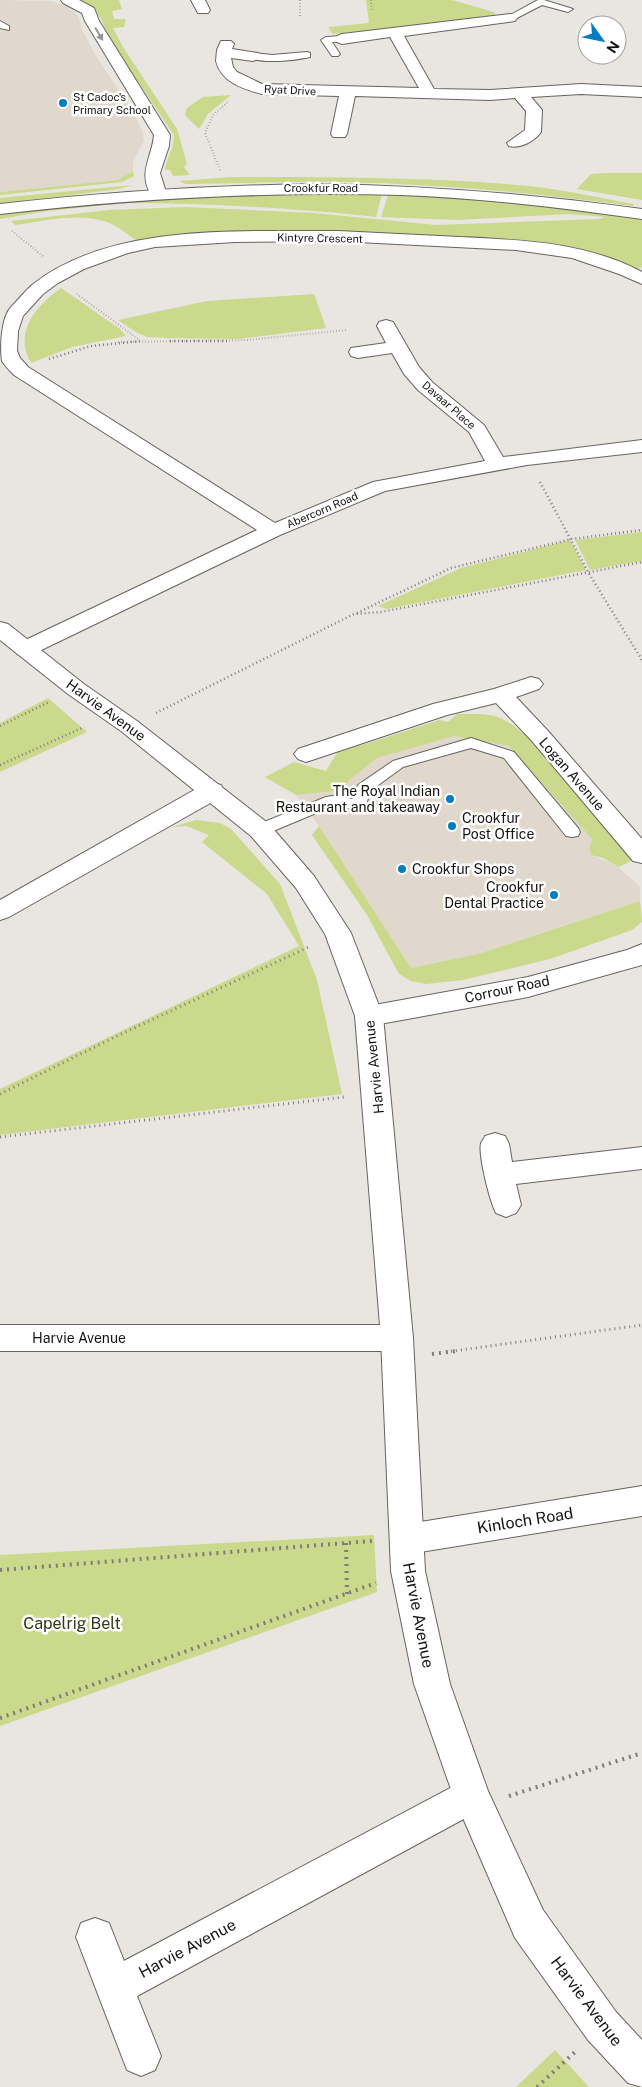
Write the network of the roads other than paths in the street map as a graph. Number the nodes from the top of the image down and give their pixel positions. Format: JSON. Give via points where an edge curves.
{"nodes":[{"id":1,"x":68,"y":0,"type":"edge"},
{"id":2,"x":568,"y":9,"type":"dead end"},
{"id":3,"x":510,"y":18,"type":"joint"},
{"id":4,"x":494,"y":22,"type":"junction"},
{"id":5,"x":394,"y":33,"type":"junction"},
{"id":6,"x":506,"y":36,"type":"dead end"},
{"id":7,"x":342,"y":39,"type":"joint"},
{"id":8,"x":335,"y":54,"type":"dead end"},
{"id":9,"x":307,"y":55,"type":"dead end"},
{"id":10,"x":253,"y":56,"type":"joint"},
{"id":11,"x":348,"y":92,"type":"junction"},
{"id":12,"x":642,"y":92,"type":"edge"},
{"id":13,"x":428,"y":93,"type":"junction"},
{"id":14,"x":519,"y":93,"type":"junction"},
{"id":15,"x":339,"y":134,"type":"dead end"},
{"id":16,"x":516,"y":143,"type":"dead end"},
{"id":17,"x":158,"y":192,"type":"junction"},
{"id":18,"x":0,"y":209,"type":"edge"},
{"id":19,"x":642,"y":214,"type":"edge"},
{"id":20,"x":642,"y":279,"type":"edge"},
{"id":21,"x":7,"y":315,"type":"edge"},
{"id":22,"x":386,"y":326,"type":"road end"},
{"id":23,"x":399,"y":347,"type":"junction"},
{"id":24,"x":358,"y":352,"type":"dead end"},
{"id":25,"x":642,"y":446,"type":"edge"},
{"id":26,"x":498,"y":464,"type":"junction"},
{"id":27,"x":273,"y":532,"type":"junction"},
{"id":28,"x":0,"y":630,"type":"edge"},
{"id":29,"x":25,"y":649,"type":"junction"},
{"id":30,"x":531,"y":684,"type":"dead end"},
{"id":31,"x":501,"y":695,"type":"junction"},
{"id":32,"x":306,"y":754,"type":"dead end"},
{"id":33,"x":212,"y":791,"type":"junction"},
{"id":34,"x":260,"y":830,"type":"junction"},
{"id":35,"x":572,"y":832,"type":"dead end"},
{"id":36,"x":642,"y":855,"type":"edge"},
{"id":37,"x":0,"y":911,"type":"edge"},
{"id":38,"x":642,"y":953,"type":"edge"},
{"id":39,"x":369,"y":1016,"type":"junction"},
{"id":40,"x":495,"y":1144,"type":"dead end"},
{"id":41,"x":642,"y":1158,"type":"edge"},
{"id":42,"x":499,"y":1174,"type":"junction"},
{"id":43,"x":506,"y":1205,"type":"dead end"},
{"id":44,"x":0,"y":1338,"type":"edge"},
{"id":45,"x":397,"y":1348,"type":"junction"},
{"id":46,"x":642,"y":1501,"type":"edge"},
{"id":47,"x":408,"y":1539,"type":"junction"},
{"id":48,"x":474,"y":1801,"type":"junction"},
{"id":49,"x":95,"y":1937,"type":"dead end"},
{"id":50,"x":114,"y":1987,"type":"junction"},
{"id":51,"x":141,"y":2056,"type":"dead end"},
{"id":52,"x":642,"y":2069,"type":"edge"}],
"edges":[{"from":1,"to":17,"type":"street","one_way":true,"via":[[88,11],[162,135],[152,173]]},
{"from":2,"to":3,"type":"lane","via":[[541,2]]},
{"from":3,"to":4,"type":"street"},
{"from":4,"to":5,"type":"street"},
{"from":4,"to":6,"type":"street"},
{"from":5,"to":7,"type":"street"},
{"from":5,"to":13,"type":"street"},
{"from":7,"to":8,"type":"lane","via":[[326,40]]},
{"from":9,"to":10,"type":"lane","name":"Ryat Drive"},
{"from":10,"to":11,"type":"street","name":"Ryat Drive","via":[[225,48],[224,67],[252,87]]},
{"from":11,"to":13,"type":"street","name":"Ryat Drive"},
{"from":11,"to":15,"type":"street"},
{"from":12,"to":14,"type":"street","name":"Ryat Drive","via":[[581,89]]},
{"from":13,"to":14,"type":"street","name":"Ryat Drive"},
{"from":14,"to":16,"type":"street","via":[[534,110],[533,132]]},
{"from":17,"to":18,"type":"street","name":"Crookfur Road"},
{"from":17,"to":19,"type":"street","name":"Crookfur Road","via":[[386,189],[570,203]]},
{"from":20,"to":21,"type":"street","name":"Kintyre Crescent","via":[[594,258],[516,246],[338,236],[155,242],[78,265],[58,275]]},
{"from":21,"to":27,"type":"street","name":"Kintyre Crescent","via":[[8,351],[11,360],[21,370]]},
{"from":22,"to":23,"type":"street","name":"Davaar Place"},
{"from":23,"to":24,"type":"street"},
{"from":23,"to":26,"type":"street","name":"Davaar Place","via":[[411,370],[425,386],[477,429]]},
{"from":25,"to":26,"type":"street","name":"Abercorn Road"},
{"from":26,"to":27,"type":"street","name":"Abercorn Road","via":[[380,486]]},
{"from":27,"to":29,"type":"street","name":"Abercorn Road"},
{"from":28,"to":29,"type":"street","name":"Harvie Avenue"},
{"from":29,"to":33,"type":"street","name":"Harvie Avenue"},
{"from":30,"to":31,"type":"street"},
{"from":31,"to":32,"type":"street","via":[[442,709]]},
{"from":31,"to":36,"type":"street","name":"Logan Avenue"},
{"from":33,"to":34,"type":"street","name":"Harvie Avenue"},
{"from":33,"to":37,"type":"street"},
{"from":34,"to":35,"type":"lane","via":[[332,801],[359,805],[363,788],[398,764],[471,743],[509,755]]},
{"from":34,"to":39,"type":"street","name":"Harvie Avenue","via":[[305,882],[338,933]]},
{"from":38,"to":39,"type":"street","name":"Corrour Road","via":[[528,987]]},
{"from":39,"to":45,"type":"street","name":"Harvie Avenue"},
{"from":40,"to":42,"type":"street"},
{"from":41,"to":42,"type":"street"},
{"from":42,"to":43,"type":"street"},
{"from":44,"to":45,"type":"street","name":"Harvie Avenue"},
{"from":45,"to":47,"type":"street","name":"Harvie Avenue"},
{"from":46,"to":47,"type":"street","name":"Kinloch Road"},
{"from":47,"to":48,"type":"street","name":"Harvie Avenue","via":[[408,1571],[432,1684]]},
{"from":48,"to":50,"type":"street","name":"Harvie Avenue"},
{"from":48,"to":52,"type":"street","name":"Harvie Avenue","via":[[529,1924],[602,2026]]},
{"from":49,"to":50,"type":"street"},
{"from":50,"to":51,"type":"street"}]}
